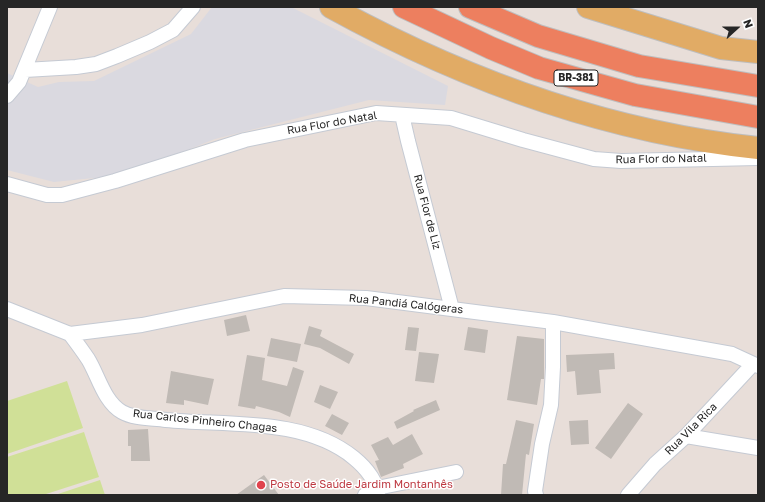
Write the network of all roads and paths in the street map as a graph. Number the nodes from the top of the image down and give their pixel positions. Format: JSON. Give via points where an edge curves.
{"nodes":[{"id":1,"x":50,"y":7,"type":"edge"},
{"id":2,"x":193,"y":7,"type":"edge"},
{"id":3,"x":331,"y":7,"type":"edge"},
{"id":4,"x":404,"y":7,"type":"edge"},
{"id":5,"x":470,"y":7,"type":"edge"},
{"id":6,"x":588,"y":7,"type":"edge"},
{"id":7,"x":758,"y":52,"type":"edge"},
{"id":8,"x":25,"y":70,"type":"junction"},
{"id":9,"x":758,"y":86,"type":"edge"},
{"id":10,"x":7,"y":96,"type":"edge"},
{"id":11,"x":402,"y":115,"type":"junction"},
{"id":12,"x":758,"y":117,"type":"edge"},
{"id":13,"x":758,"y":148,"type":"edge"},
{"id":14,"x":758,"y":158,"type":"edge"},
{"id":15,"x":7,"y":184,"type":"edge"},
{"id":16,"x":7,"y":309,"type":"edge"},
{"id":17,"x":452,"y":309,"type":"junction"},
{"id":18,"x":553,"y":322,"type":"junction"},
{"id":19,"x":70,"y":334,"type":"junction"},
{"id":20,"x":756,"y":365,"type":"edge"},
{"id":21,"x":686,"y":436,"type":"junction"},
{"id":22,"x":758,"y":448,"type":"edge"},
{"id":23,"x":456,"y":472,"type":"dead end"},
{"id":24,"x":378,"y":491,"type":"edge"},
{"id":25,"x":365,"y":495,"type":"edge"},
{"id":26,"x":536,"y":495,"type":"edge"},
{"id":27,"x":628,"y":495,"type":"edge"}],
"edges":[{"from":1,"to":8,"type":"street"},
{"from":2,"to":8,"type":"street","via":[[173,30],[96,64]]},
{"from":3,"to":13,"type":"main road","via":[[367,27],[463,72],[539,100],[640,129]]},
{"from":4,"to":12,"type":"highway","number":"BR-381","via":[[539,68],[636,95]]},
{"from":5,"to":9,"type":"highway","number":"BR-381","via":[[538,36],[639,66]]},
{"from":6,"to":7,"type":"main road","via":[[721,48]]},
{"from":8,"to":10,"type":"street"},
{"from":11,"to":14,"type":"street","name":"Rua Flor do Natal","via":[[450,118],[594,159],[621,161]]},
{"from":11,"to":15,"type":"street","name":"Rua Flor do Natal","via":[[376,113],[245,140],[62,195],[48,195]]},
{"from":11,"to":17,"type":"street","name":"Rua Flor de Liz"},
{"from":16,"to":19,"type":"street","name":"Rua Pandiá Calógeras"},
{"from":17,"to":18,"type":"street","name":"Rua Pandiá Calógeras"},
{"from":17,"to":19,"type":"street","name":"Rua Pandiá Calógeras","via":[[366,298],[284,296],[142,325]]},
{"from":18,"to":20,"type":"street","name":"Rua Pandiá Calógeras","via":[[732,354]]},
{"from":18,"to":26,"type":"street","via":[[551,405],[542,444]]},
{"from":19,"to":24,"type":"street","name":"Rua Carlos Pinheiro Chagas","via":[[88,359],[100,385],[115,407],[122,412],[134,416],[255,424],[296,431],[331,443],[347,452],[364,467]]},
{"from":20,"to":21,"type":"street","name":"Rua Vila Rica"},
{"from":21,"to":22,"type":"street"},
{"from":21,"to":27,"type":"street","name":"Rua Vila Rica","via":[[655,464]]},
{"from":23,"to":24,"type":"street"},
{"from":24,"to":25,"type":"street"}]}
